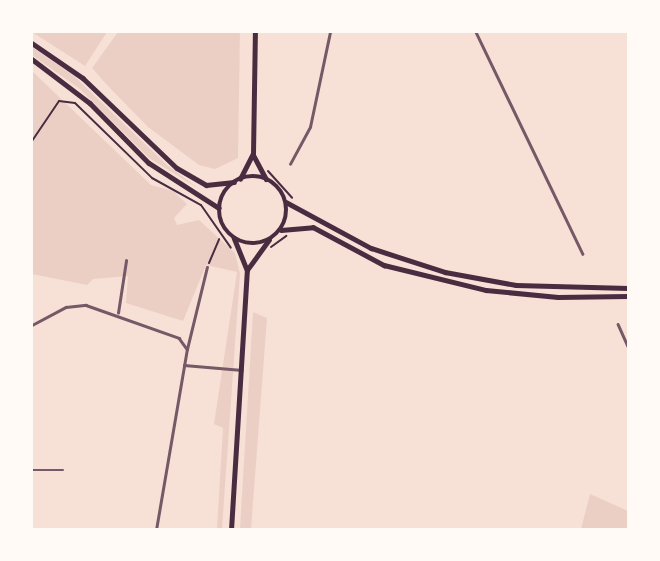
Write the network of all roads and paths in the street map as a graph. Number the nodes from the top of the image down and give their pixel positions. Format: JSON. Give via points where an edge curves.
{"nodes":[{"id":1,"x":255,"y":32,"type":"edge"},
{"id":2,"x":330,"y":32,"type":"edge"},
{"id":3,"x":476,"y":32,"type":"edge"},
{"id":4,"x":32,"y":43,"type":"edge"},
{"id":5,"x":32,"y":59,"type":"edge"},
{"id":6,"x":32,"y":141,"type":"edge"},
{"id":7,"x":253,"y":154,"type":"junction"},
{"id":8,"x":290,"y":164,"type":"dead end"},
{"id":9,"x":263,"y":167,"type":"dead end"},
{"id":10,"x":240,"y":179,"type":"junction"},
{"id":11,"x":266,"y":179,"type":"junction"},
{"id":12,"x":234,"y":182,"type":"junction"},
{"id":13,"x":286,"y":202,"type":"junction"},
{"id":14,"x":297,"y":202,"type":"dead end"},
{"id":15,"x":219,"y":208,"type":"junction"},
{"id":16,"x":281,"y":229,"type":"junction"},
{"id":17,"x":289,"y":234,"type":"dead end"},
{"id":18,"x":220,"y":238,"type":"junction"},
{"id":19,"x":234,"y":239,"type":"junction"},
{"id":20,"x":269,"y":240,"type":"junction"},
{"id":21,"x":267,"y":250,"type":"dead end"},
{"id":22,"x":583,"y":254,"type":"dead end"},
{"id":23,"x":243,"y":255,"type":"junction"},
{"id":24,"x":126,"y":261,"type":"dead end"},
{"id":25,"x":208,"y":267,"type":"joint"},
{"id":26,"x":247,"y":271,"type":"junction"},
{"id":27,"x":628,"y":288,"type":"edge"},
{"id":28,"x":628,"y":296,"type":"edge"},
{"id":29,"x":118,"y":314,"type":"junction"},
{"id":30,"x":618,"y":324,"type":"dead end"},
{"id":31,"x":32,"y":325,"type":"edge"},
{"id":32,"x":628,"y":346,"type":"edge"},
{"id":33,"x":187,"y":349,"type":"junction"},
{"id":34,"x":184,"y":365,"type":"junction"},
{"id":35,"x":242,"y":370,"type":"junction"},
{"id":36,"x":32,"y":470,"type":"edge"},
{"id":37,"x":63,"y":470,"type":"dead end"},
{"id":38,"x":156,"y":530,"type":"edge"},
{"id":39,"x":232,"y":530,"type":"edge"}],
"edges":[{"from":1,"to":7,"type":"main road"},
{"from":2,"to":8,"type":"street","via":[[310,127]]},
{"from":3,"to":22,"type":"street"},
{"from":4,"to":12,"type":"main road","via":[[83,78],[150,146],[187,175],[217,187]]},
{"from":5,"to":15,"type":"main road","via":[[90,103],[149,163]]},
{"from":6,"to":18,"type":"path","via":[[59,101],[75,103],[152,178],[199,204]]},
{"from":7,"to":10,"type":"main road"},
{"from":7,"to":11,"type":"main road"},
{"from":9,"to":14,"type":"path"},
{"from":10,"to":11,"type":"main road"},
{"from":10,"to":12,"type":"main road"},
{"from":11,"to":13,"type":"main road"},
{"from":12,"to":15,"type":"main road","via":[[223,192]]},
{"from":13,"to":16,"type":"main road"},
{"from":13,"to":27,"type":"main road","via":[[371,248],[445,272],[516,285]]},
{"from":15,"to":19,"type":"main road","via":[[223,227]]},
{"from":16,"to":20,"type":"main road"},
{"from":16,"to":28,"type":"main road","via":[[313,227],[384,265],[472,288],[558,297]]},
{"from":17,"to":21,"type":"path"},
{"from":18,"to":23,"type":"path"},
{"from":18,"to":25,"type":"path"},
{"from":19,"to":20,"type":"main road","via":[[250,244]]},
{"from":19,"to":23,"type":"main road"},
{"from":20,"to":26,"type":"main road"},
{"from":23,"to":26,"type":"main road"},
{"from":24,"to":29,"type":"street"},
{"from":25,"to":33,"type":"street"},
{"from":26,"to":35,"type":"main road"},
{"from":29,"to":31,"type":"street","via":[[76,304]]},
{"from":29,"to":33,"type":"street","via":[[179,338]]},
{"from":30,"to":32,"type":"street"},
{"from":33,"to":34,"type":"street"},
{"from":34,"to":35,"type":"street"},
{"from":34,"to":38,"type":"street"},
{"from":35,"to":39,"type":"main road"},
{"from":36,"to":37,"type":"street"}]}
